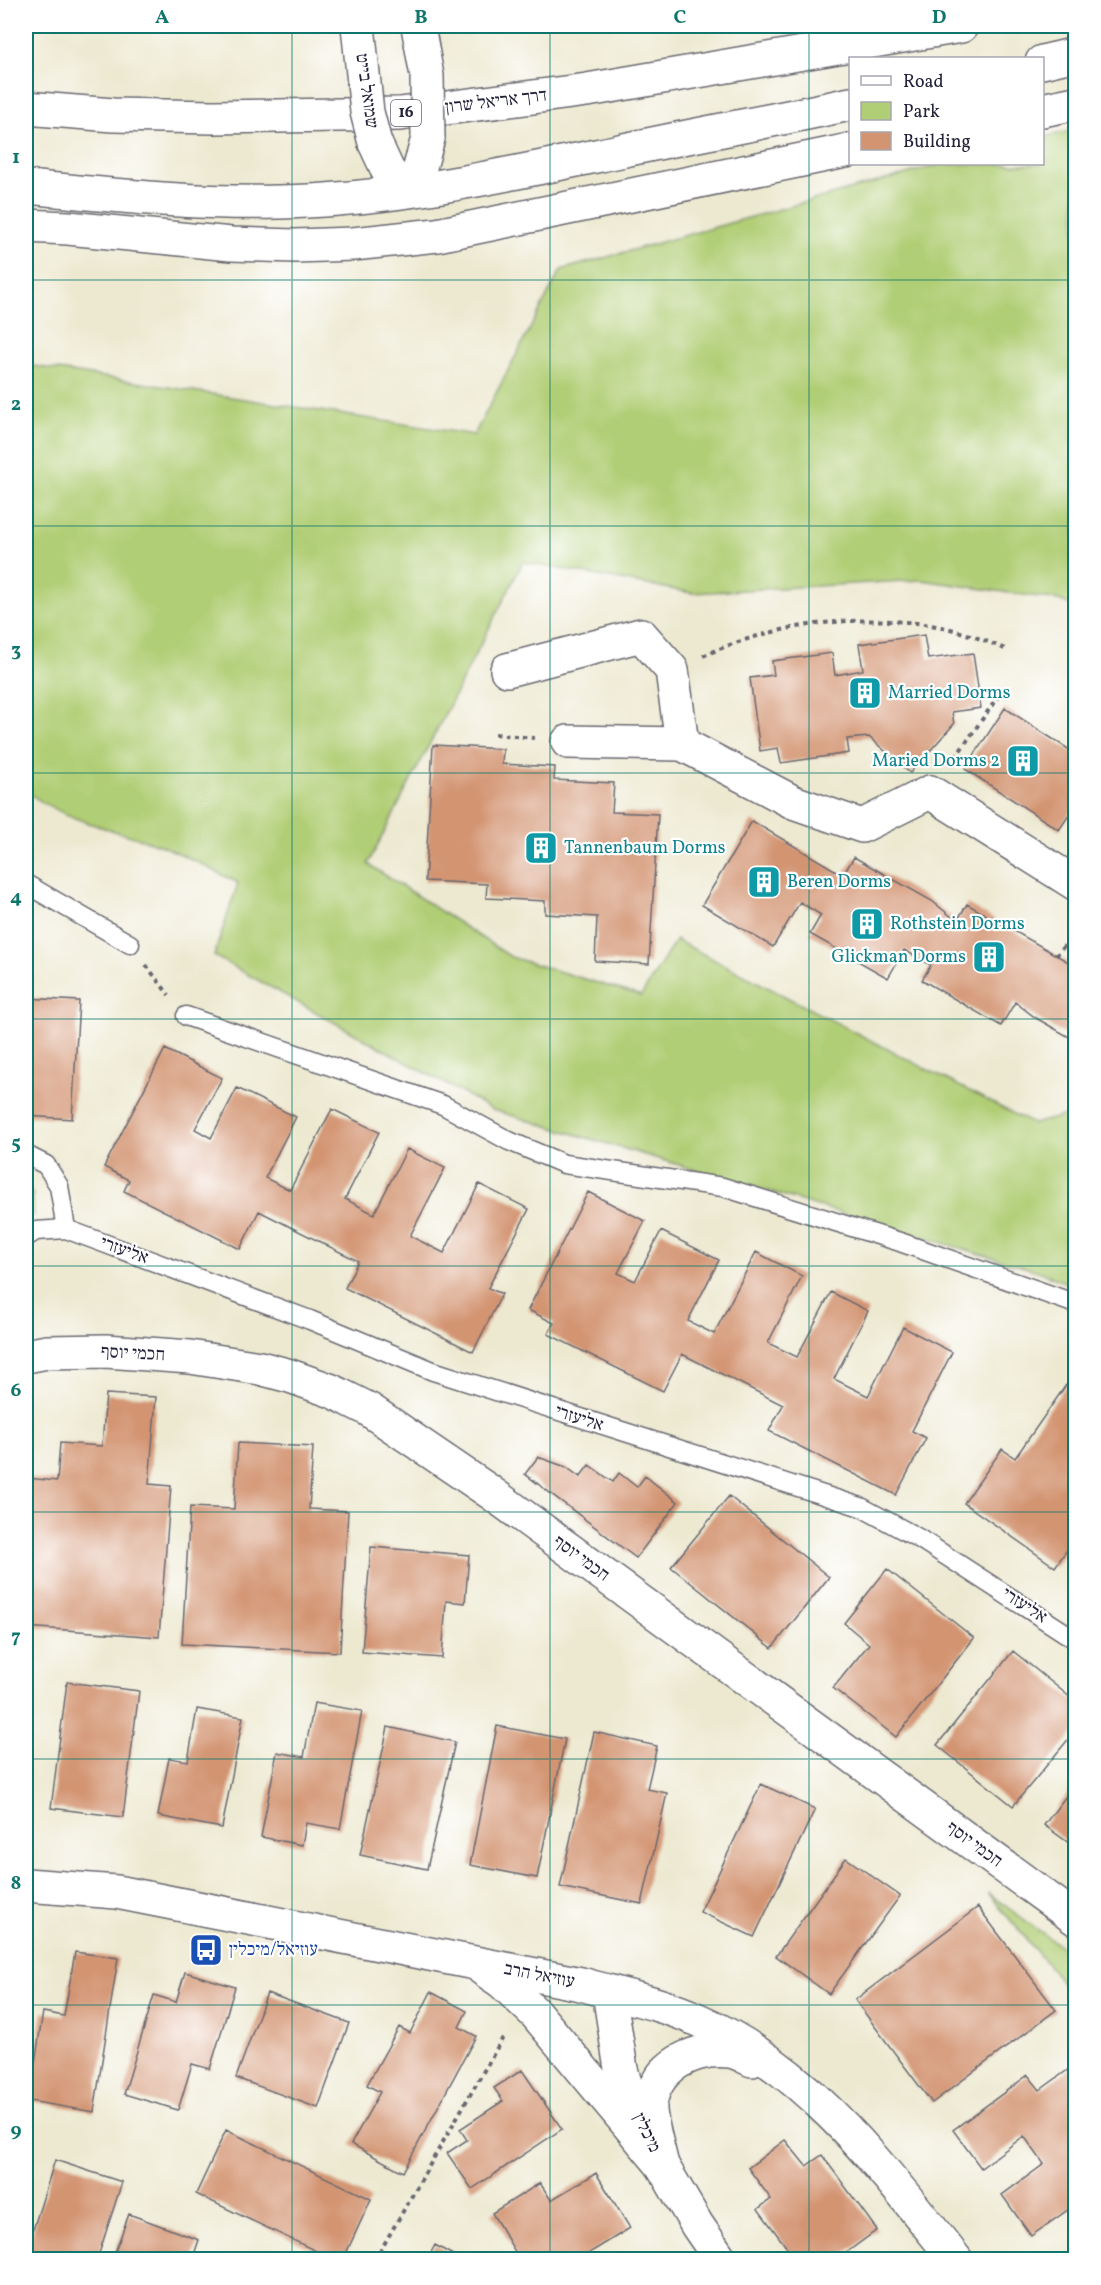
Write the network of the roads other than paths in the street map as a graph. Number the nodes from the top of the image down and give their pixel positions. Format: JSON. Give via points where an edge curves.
{"nodes":[{"id":1,"x":358,"y":26,"type":"edge"},
{"id":2,"x":418,"y":26,"type":"edge"},
{"id":3,"x":961,"y":26,"type":"edge"},
{"id":4,"x":1076,"y":54,"type":"edge"},
{"id":5,"x":1044,"y":62,"type":"edge"},
{"id":6,"x":1076,"y":64,"type":"edge"},
{"id":7,"x":1044,"y":70,"type":"edge"},
{"id":8,"x":1076,"y":103,"type":"edge"},
{"id":9,"x":849,"y":104,"type":"edge"},
{"id":10,"x":26,"y":108,"type":"edge"},
{"id":11,"x":1044,"y":110,"type":"edge"},
{"id":12,"x":849,"y":150,"type":"edge"},
{"id":13,"x":26,"y":187,"type":"edge"},
{"id":14,"x":405,"y":191,"type":"junction"},
{"id":15,"x":26,"y":226,"type":"edge"},
{"id":16,"x":507,"y":670,"type":"dead end"},
{"id":17,"x":568,"y":742,"type":"dead end"},
{"id":18,"x":682,"y":744,"type":"junction"},
{"id":19,"x":26,"y":884,"type":"edge"},
{"id":20,"x":1076,"y":884,"type":"edge"},
{"id":21,"x":130,"y":944,"type":"road end"},
{"id":22,"x":186,"y":1016,"type":"road end"},
{"id":23,"x":26,"y":1155,"type":"edge"},
{"id":24,"x":66,"y":1229,"type":"junction"},
{"id":25,"x":26,"y":1237,"type":"edge"},
{"id":26,"x":1076,"y":1304,"type":"edge"},
{"id":27,"x":26,"y":1356,"type":"edge"},
{"id":28,"x":1076,"y":1640,"type":"edge"},
{"id":29,"x":26,"y":1886,"type":"edge"},
{"id":30,"x":1076,"y":1919,"type":"edge"},
{"id":31,"x":474,"y":1963,"type":"junction"},
{"id":32,"x":609,"y":1992,"type":"junction"},
{"id":33,"x":793,"y":2080,"type":"junction"},
{"id":34,"x":662,"y":2165,"type":"junction"},
{"id":35,"x":721,"y":2259,"type":"edge"},
{"id":36,"x":956,"y":2259,"type":"edge"}],
"edges":[{"from":1,"to":14,"type":"main road","name":"שמואל בייט","bridge":true,"via":[[367,112],[375,143],[388,171]]},
{"from":2,"to":14,"type":"main road","bridge":true,"via":[[427,76],[428,138],[419,171]]},
{"from":3,"to":10,"type":"main road","name":"דרך אריאל שרון","number":"16","via":[[587,90],[400,114],[213,117]]},
{"from":4,"to":5,"type":"main road"},
{"from":6,"to":7,"type":"main road"},
{"from":8,"to":11,"type":"main road"},
{"from":9,"to":14,"type":"main road","via":[[516,173]]},
{"from":12,"to":15,"type":"main road","via":[[460,230],[353,244],[231,244]]},
{"from":13,"to":14,"type":"main road","via":[[211,202],[280,202]]},
{"from":16,"to":18,"type":"main road","via":[[641,635],[672,670]]},
{"from":17,"to":18,"type":"main road"},
{"from":18,"to":20,"type":"main road","via":[[793,802],[862,826],[930,792]]},
{"from":19,"to":21,"type":"lane"},
{"from":22,"to":26,"type":"lane","via":[[443,1105],[509,1141],[564,1164],[723,1187],[900,1242]]},
{"from":23,"to":24,"type":"lane","via":[[46,1165],[58,1186]]},
{"from":24,"to":25,"type":"lane","name":"אליעזרי","via":[[36,1231]]},
{"from":24,"to":28,"type":"lane","name":"אליעזרי","via":[[310,1320],[433,1371],[861,1507],[920,1539]]},
{"from":27,"to":30,"type":"main road","name":"חכמי יוסף","via":[[106,1351],[190,1357],[290,1376],[368,1409],[499,1499]]},
{"from":29,"to":31,"type":"main road","name":"עוזיאל הרב","via":[[117,1892]]},
{"from":31,"to":32,"type":"main road","name":"עוזיאל הרב"},
{"from":31,"to":34,"type":"main road","via":[[524,2001]]},
{"from":32,"to":33,"type":"main road","name":"עוזיאל הרב","via":[[698,2020],[748,2045]]},
{"from":32,"to":34,"type":"main road","name":"מיכלין","via":[[630,2102]]},
{"from":33,"to":34,"type":"main road","via":[[732,2051],[697,2052],[671,2065],[657,2084],[650,2106]]},
{"from":33,"to":36,"type":"main road","name":"עוזיאל הרב","via":[[840,2120]]},
{"from":34,"to":35,"type":"main road","name":"מיכלין"}]}
